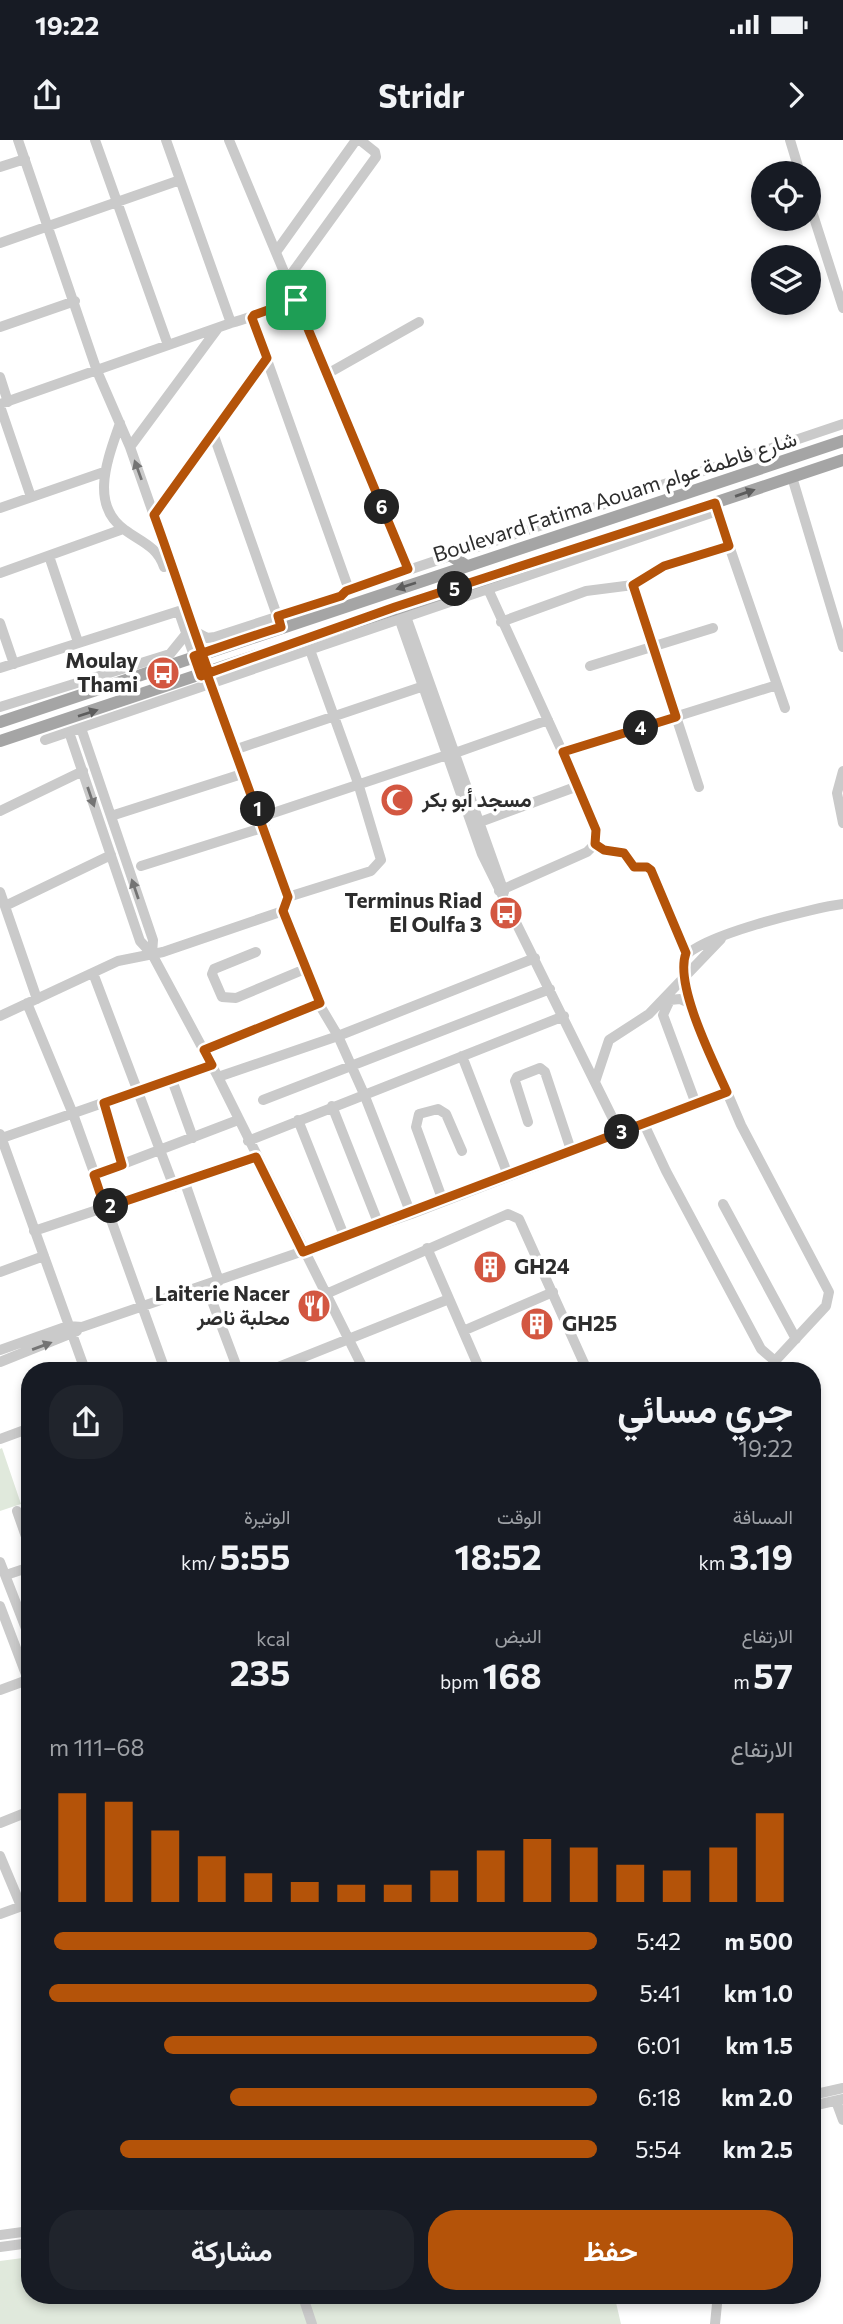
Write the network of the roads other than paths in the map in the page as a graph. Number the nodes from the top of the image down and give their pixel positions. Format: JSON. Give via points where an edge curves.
{"nodes":[{"id":1,"x":18,"y":140,"type":"edge"},
{"id":2,"x":96,"y":140,"type":"edge"},
{"id":3,"x":166,"y":140,"type":"edge"},
{"id":4,"x":229,"y":140,"type":"edge"},
{"id":5,"x":358,"y":140,"type":"edge"},
{"id":6,"x":793,"y":141,"type":"edge"},
{"id":7,"x":25,"y":159,"type":"junction"},
{"id":8,"x":797,"y":161,"type":"edge"},
{"id":9,"x":0,"y":167,"type":"edge"},
{"id":10,"x":180,"y":180,"type":"junction"},
{"id":11,"x":117,"y":201,"type":"junction"},
{"id":12,"x":48,"y":227,"type":"junction"},
{"id":13,"x":818,"y":231,"type":"edge"},
{"id":14,"x":0,"y":243,"type":"edge"},
{"id":15,"x":275,"y":252,"type":"junction"},
{"id":16,"x":287,"y":280,"type":"junction"},
{"id":17,"x":296,"y":300,"type":"junction"},
{"id":18,"x":75,"y":301,"type":"junction"},
{"id":19,"x":843,"y":308,"type":"edge"},
{"id":20,"x":252,"y":318,"type":"junction"},
{"id":21,"x":419,"y":322,"type":"dead end"},
{"id":22,"x":231,"y":323,"type":"junction"},
{"id":23,"x":0,"y":327,"type":"edge"},
{"id":24,"x":218,"y":328,"type":"junction"},
{"id":25,"x":168,"y":345,"type":"junction"},
{"id":26,"x":267,"y":358,"type":"junction"},
{"id":27,"x":97,"y":371,"type":"junction"},
{"id":28,"x":327,"y":374,"type":"junction"},
{"id":29,"x":0,"y":377,"type":"edge"},
{"id":30,"x":3,"y":404,"type":"edge"},
{"id":31,"x":120,"y":423,"type":"junction"},
{"id":32,"x":843,"y":424,"type":"edge"},
{"id":33,"x":213,"y":433,"type":"junction"},
{"id":34,"x":843,"y":441,"type":"edge"},
{"id":35,"x":130,"y":447,"type":"junction"},
{"id":36,"x":843,"y":460,"type":"edge"},
{"id":37,"x":104,"y":472,"type":"junction"},
{"id":38,"x":792,"y":477,"type":"junction"},
{"id":39,"x":31,"y":497,"type":"junction"},
{"id":40,"x":716,"y":507,"type":"junction"},
{"id":41,"x":0,"y":508,"type":"edge"},
{"id":42,"x":154,"y":515,"type":"junction"},
{"id":43,"x":123,"y":529,"type":"junction"},
{"id":44,"x":729,"y":546,"type":"junction"},
{"id":45,"x":49,"y":556,"type":"junction"},
{"id":46,"x":451,"y":556,"type":"junction"},
{"id":47,"x":467,"y":566,"type":"junction"},
{"id":48,"x":408,"y":569,"type":"junction"},
{"id":49,"x":0,"y":573,"type":"edge"},
{"id":50,"x":633,"y":585,"type":"junction"},
{"id":51,"x":488,"y":589,"type":"junction"},
{"id":52,"x":346,"y":591,"type":"junction"},
{"id":53,"x":179,"y":611,"type":"junction"},
{"id":54,"x":401,"y":612,"type":"junction"},
{"id":55,"x":279,"y":622,"type":"junction"},
{"id":56,"x":501,"y":622,"type":"junction"},
{"id":57,"x":0,"y":623,"type":"edge"},
{"id":58,"x":713,"y":628,"type":"dead end"},
{"id":59,"x":190,"y":632,"type":"junction"},
{"id":60,"x":78,"y":642,"type":"junction"},
{"id":61,"x":653,"y":647,"type":"junction"},
{"id":62,"x":843,"y":647,"type":"edge"},
{"id":63,"x":310,"y":650,"type":"junction"},
{"id":64,"x":198,"y":654,"type":"junction"},
{"id":65,"x":14,"y":664,"type":"junction"},
{"id":66,"x":590,"y":666,"type":"dead end"},
{"id":67,"x":0,"y":668,"type":"edge"},
{"id":68,"x":207,"y":676,"type":"junction"},
{"id":69,"x":777,"y":685,"type":"junction"},
{"id":70,"x":421,"y":687,"type":"junction"},
{"id":71,"x":0,"y":707,"type":"edge"},
{"id":72,"x":785,"y":708,"type":"dead end"},
{"id":73,"x":676,"y":717,"type":"junction"},
{"id":74,"x":335,"y":718,"type":"junction"},
{"id":75,"x":548,"y":720,"type":"junction"},
{"id":76,"x":0,"y":722,"type":"edge"},
{"id":77,"x":72,"y":727,"type":"junction"},
{"id":78,"x":46,"y":740,"type":"dead end"},
{"id":79,"x":0,"y":741,"type":"edge"},
{"id":80,"x":237,"y":749,"type":"junction"},
{"id":81,"x":563,"y":752,"type":"junction"},
{"id":82,"x":451,"y":754,"type":"junction"},
{"id":83,"x":83,"y":771,"type":"junction"},
{"id":84,"x":843,"y":771,"type":"edge"},
{"id":85,"x":245,"y":773,"type":"junction"},
{"id":86,"x":358,"y":783,"type":"junction"},
{"id":87,"x":578,"y":786,"type":"junction"},
{"id":88,"x":699,"y":787,"type":"dead end"},
{"id":89,"x":0,"y":811,"type":"edge"},
{"id":90,"x":111,"y":816,"type":"junction"},
{"id":91,"x":263,"y":822,"type":"junction"},
{"id":92,"x":480,"y":822,"type":"junction"},
{"id":93,"x":843,"y":823,"type":"edge"},
{"id":94,"x":595,"y":844,"type":"junction"},
{"id":95,"x":111,"y":855,"type":"junction"},
{"id":96,"x":141,"y":866,"type":"dead end"},
{"id":97,"x":501,"y":889,"type":"junction"},
{"id":98,"x":0,"y":892,"type":"edge"},
{"id":99,"x":288,"y":897,"type":"junction"},
{"id":100,"x":843,"y":904,"type":"edge"},
{"id":101,"x":5,"y":906,"type":"junction"},
{"id":102,"x":283,"y":911,"type":"junction"},
{"id":103,"x":723,"y":937,"type":"junction"},
{"id":104,"x":256,"y":952,"type":"dead end"},
{"id":105,"x":686,"y":953,"type":"junction"},
{"id":106,"x":152,"y":954,"type":"junction"},
{"id":107,"x":534,"y":958,"type":"junction"},
{"id":108,"x":305,"y":970,"type":"junction"},
{"id":109,"x":93,"y":973,"type":"junction"},
{"id":110,"x":686,"y":979,"type":"junction"},
{"id":111,"x":550,"y":989,"type":"junction"},
{"id":112,"x":32,"y":1001,"type":"junction"},
{"id":113,"x":320,"y":1003,"type":"junction"},
{"id":114,"x":689,"y":1003,"type":"junction"},
{"id":115,"x":0,"y":1016,"type":"edge"},
{"id":116,"x":564,"y":1016,"type":"junction"},
{"id":117,"x":338,"y":1036,"type":"junction"},
{"id":118,"x":204,"y":1050,"type":"junction"},
{"id":119,"x":462,"y":1056,"type":"junction"},
{"id":120,"x":212,"y":1065,"type":"junction"},
{"id":121,"x":352,"y":1067,"type":"junction"},
{"id":122,"x":218,"y":1077,"type":"junction"},
{"id":123,"x":172,"y":1080,"type":"junction"},
{"id":124,"x":596,"y":1082,"type":"junction"},
{"id":125,"x":138,"y":1092,"type":"junction"},
{"id":126,"x":727,"y":1092,"type":"junction"},
{"id":127,"x":364,"y":1094,"type":"junction"},
{"id":128,"x":263,"y":1100,"type":"dead end"},
{"id":129,"x":104,"y":1103,"type":"junction"},
{"id":130,"x":696,"y":1104,"type":"junction"},
{"id":131,"x":332,"y":1106,"type":"junction"},
{"id":132,"x":73,"y":1114,"type":"junction"},
{"id":133,"x":238,"y":1120,"type":"junction"},
{"id":134,"x":298,"y":1120,"type":"junction"},
{"id":135,"x":528,"y":1122,"type":"dead end"},
{"id":136,"x":644,"y":1124,"type":"junction"},
{"id":137,"x":620,"y":1133,"type":"junction"},
{"id":138,"x":1,"y":1136,"type":"edge"},
{"id":139,"x":193,"y":1138,"type":"junction"},
{"id":140,"x":248,"y":1141,"type":"junction"},
{"id":141,"x":571,"y":1150,"type":"junction"},
{"id":142,"x":160,"y":1151,"type":"junction"},
{"id":143,"x":462,"y":1151,"type":"dead end"},
{"id":144,"x":256,"y":1157,"type":"junction"},
{"id":145,"x":122,"y":1165,"type":"junction"},
{"id":146,"x":94,"y":1175,"type":"junction"},
{"id":147,"x":508,"y":1175,"type":"junction"},
{"id":148,"x":179,"y":1185,"type":"junction"},
{"id":149,"x":443,"y":1201,"type":"junction"},
{"id":150,"x":723,"y":1204,"type":"dead end"},
{"id":151,"x":105,"y":1208,"type":"junction"},
{"id":152,"x":411,"y":1214,"type":"junction"},
{"id":153,"x":379,"y":1225,"type":"junction"},
{"id":154,"x":34,"y":1231,"type":"junction"},
{"id":155,"x":345,"y":1238,"type":"junction"},
{"id":156,"x":426,"y":1248,"type":"junction"},
{"id":157,"x":303,"y":1252,"type":"junction"},
{"id":158,"x":44,"y":1256,"type":"junction"},
{"id":159,"x":0,"y":1272,"type":"edge"},
{"id":160,"x":219,"y":1281,"type":"junction"},
{"id":161,"x":206,"y":1285,"type":"junction"},
{"id":162,"x":553,"y":1292,"type":"junction"},
{"id":163,"x":326,"y":1294,"type":"junction"},
{"id":164,"x":449,"y":1299,"type":"junction"},
{"id":165,"x":142,"y":1307,"type":"junction"},
{"id":166,"x":70,"y":1331,"type":"junction"},
{"id":167,"x":463,"y":1331,"type":"junction"},
{"id":168,"x":349,"y":1339,"type":"junction"},
{"id":169,"x":796,"y":1339,"type":"junction"},
{"id":170,"x":0,"y":1350,"type":"edge"},
{"id":171,"x":0,"y":1362,"type":"edge"},
{"id":172,"x":82,"y":1362,"type":"edge"},
{"id":173,"x":159,"y":1362,"type":"edge"},
{"id":174,"x":234,"y":1362,"type":"edge"},
{"id":175,"x":291,"y":1362,"type":"edge"},
{"id":176,"x":359,"y":1362,"type":"edge"},
{"id":177,"x":477,"y":1362,"type":"edge"},
{"id":178,"x":584,"y":1362,"type":"edge"},
{"id":179,"x":21,"y":1431,"type":"edge"},
{"id":180,"x":0,"y":1439,"type":"edge"},
{"id":181,"x":17,"y":1511,"type":"dead end"},
{"id":182,"x":21,"y":1522,"type":"edge"},
{"id":183,"x":0,"y":1562,"type":"edge"},
{"id":184,"x":21,"y":1570,"type":"edge"},
{"id":185,"x":6,"y":1575,"type":"junction"},
{"id":186,"x":1,"y":1612,"type":"edge"},
{"id":187,"x":21,"y":1615,"type":"edge"},
{"id":188,"x":21,"y":1662,"type":"edge"},
{"id":189,"x":21,"y":1684,"type":"edge"},
{"id":190,"x":0,"y":1690,"type":"edge"},
{"id":191,"x":21,"y":1815,"type":"edge"},
{"id":192,"x":0,"y":1823,"type":"edge"},
{"id":193,"x":0,"y":1856,"type":"edge"},
{"id":194,"x":21,"y":1896,"type":"edge"},
{"id":195,"x":21,"y":1906,"type":"edge"},
{"id":196,"x":0,"y":1914,"type":"edge"},
{"id":197,"x":843,"y":2088,"type":"edge"},
{"id":198,"x":821,"y":2093,"type":"edge"},
{"id":199,"x":839,"y":2100,"type":"edge"},
{"id":200,"x":821,"y":2104,"type":"edge"},
{"id":201,"x":843,"y":2120,"type":"edge"},
{"id":202,"x":21,"y":2232,"type":"edge"},
{"id":203,"x":0,"y":2235,"type":"edge"},
{"id":204,"x":21,"y":2244,"type":"edge"},
{"id":205,"x":0,"y":2247,"type":"edge"},
{"id":206,"x":305,"y":2304,"type":"edge"},
{"id":207,"x":717,"y":2304,"type":"edge"},
{"id":208,"x":312,"y":2324,"type":"edge"},
{"id":209,"x":715,"y":2324,"type":"edge"}],
"edges":[{"from":1,"to":7,"type":"street"},
{"from":2,"to":11,"type":"street"},
{"from":3,"to":10,"type":"street"},
{"from":4,"to":15,"type":"street"},
{"from":5,"to":15,"type":"street"},
{"from":5,"to":16,"type":"street","via":[[376,157]]},
{"from":6,"to":8,"type":"street"},
{"from":7,"to":9,"type":"street"},
{"from":7,"to":12,"type":"street"},
{"from":10,"to":11,"type":"street"},
{"from":10,"to":22,"type":"street"},
{"from":11,"to":12,"type":"street"},
{"from":11,"to":25,"type":"street"},
{"from":12,"to":14,"type":"street"},
{"from":12,"to":18,"type":"street"},
{"from":13,"to":19,"type":"street"},
{"from":15,"to":16,"type":"street"},
{"from":16,"to":17,"type":"street"},
{"from":17,"to":20,"type":"street"},
{"from":17,"to":28,"type":"street"},
{"from":18,"to":23,"type":"street"},
{"from":18,"to":27,"type":"street"},
{"from":20,"to":22,"type":"street"},
{"from":20,"to":26,"type":"street"},
{"from":21,"to":28,"type":"street"},
{"from":22,"to":24,"type":"street"},
{"from":24,"to":25,"type":"street"},
{"from":24,"to":35,"type":"street"},
{"from":25,"to":27,"type":"street"},
{"from":26,"to":33,"type":"street"},
{"from":26,"to":52,"type":"street","via":[[348,583]]},
{"from":27,"to":30,"type":"street"},
{"from":27,"to":31,"type":"street"},
{"from":28,"to":48,"type":"street"},
{"from":29,"to":30,"type":"street"},
{"from":30,"to":39,"type":"street"},
{"from":31,"to":35,"type":"street"},
{"from":31,"to":37,"type":"street"},
{"from":32,"to":46,"type":"street"},
{"from":33,"to":42,"type":"street"},
{"from":33,"to":55,"type":"street"},
{"from":34,"to":47,"type":"main road","name":"Boulevard Fatima Aouam شارع فاطمة عوام"},
{"from":42,"to":35,"type":"street","one_way":true},
{"from":36,"to":38,"type":"main road","name":"Boulevard Fatima Aouam شارع فاطمة عوام"},
{"from":37,"to":39,"type":"street"},
{"from":37,"to":43,"type":"street","via":[[107,506]]},
{"from":40,"to":38,"type":"main road","name":"Boulevard Fatima Aouam شارع فاطمة عوام","one_way":true},
{"from":38,"to":62,"type":"street"},
{"from":39,"to":41,"type":"street"},
{"from":40,"to":44,"type":"street"},
{"from":40,"to":51,"type":"street"},
{"from":40,"to":54,"type":"main road","name":"Boulevard Fatima Aouam شارع فاطمة عوام"},
{"from":42,"to":59,"type":"street"},
{"from":43,"to":45,"type":"street"},
{"from":43,"to":53,"type":"street","via":[[159,555]]},
{"from":44,"to":50,"type":"street","via":[[664,566]]},
{"from":44,"to":69,"type":"street"},
{"from":45,"to":49,"type":"street"},
{"from":45,"to":60,"type":"street"},
{"from":46,"to":47,"type":"main road"},
{"from":46,"to":48,"type":"street"},
{"from":47,"to":55,"type":"main road","name":"Boulevard Fatima Aouam شارع فاطمة عوام","one_way":true},
{"from":48,"to":52,"type":"street"},
{"from":50,"to":56,"type":"street","via":[[586,591]]},
{"from":50,"to":61,"type":"street"},
{"from":51,"to":54,"type":"street"},
{"from":51,"to":56,"type":"street"},
{"from":52,"to":55,"type":"street"},
{"from":53,"to":59,"type":"street"},
{"from":53,"to":60,"type":"street"},
{"from":54,"to":63,"type":"street"},
{"from":54,"to":68,"type":"main road","name":"Boulevard Fatima Aouam شارع فاطمة عوام"},
{"from":54,"to":70,"type":"street"},
{"from":54,"to":82,"type":"street"},
{"from":55,"to":59,"type":"street","via":[[207,638]]},
{"from":55,"to":64,"type":"main road","name":"Boulevard Fatima Aouam شارع فاطمة عوام"},
{"from":56,"to":75,"type":"street"},
{"from":57,"to":65,"type":"street"},
{"from":58,"to":61,"type":"street"},
{"from":59,"to":64,"type":"street"},
{"from":59,"to":71,"type":"street","via":[[170,654]]},
{"from":60,"to":65,"type":"street"},
{"from":61,"to":66,"type":"street"},
{"from":61,"to":73,"type":"street"},
{"from":63,"to":68,"type":"street"},
{"from":63,"to":74,"type":"street"},
{"from":64,"to":68,"type":"street"},
{"from":64,"to":76,"type":"main road","name":"Boulevard Fatima Aouam شارع فاطمة عوام"},
{"from":65,"to":67,"type":"street"},
{"from":68,"to":77,"type":"main road","name":"Boulevard Fatima Aouam شارع فاطمة عوام"},
{"from":68,"to":80,"type":"street"},
{"from":69,"to":72,"type":"street"},
{"from":69,"to":73,"type":"street"},
{"from":70,"to":74,"type":"street"},
{"from":70,"to":82,"type":"street"},
{"from":73,"to":81,"type":"street"},
{"from":73,"to":88,"type":"street"},
{"from":74,"to":80,"type":"street"},
{"from":74,"to":86,"type":"street"},
{"from":75,"to":81,"type":"street"},
{"from":75,"to":82,"type":"street"},
{"from":77,"to":78,"type":"street"},
{"from":77,"to":79,"type":"main road","name":"Boulevard Fatima Aouam شارع فاطمة عوام"},
{"from":77,"to":83,"type":"street"},
{"from":77,"to":90,"type":"street"},
{"from":80,"to":85,"type":"street"},
{"from":81,"to":87,"type":"street"},
{"from":82,"to":86,"type":"street"},
{"from":82,"to":92,"type":"street"},
{"from":82,"to":97,"type":"street","via":[[482,854]]},
{"from":83,"to":89,"type":"street"},
{"from":83,"to":95,"type":"street","one_way":true},
{"from":84,"to":93,"type":"street","via":[[837,793]]},
{"from":85,"to":90,"type":"street"},
{"from":85,"to":91,"type":"street"},
{"from":86,"to":91,"type":"street"},
{"from":86,"to":99,"type":"street","via":[[382,854],[380,864],[371,871]]},
{"from":87,"to":92,"type":"street"},
{"from":87,"to":94,"type":"street","via":[[596,830]]},
{"from":106,"to":90,"type":"street","one_way":true,"via":[[153,940]]},
{"from":91,"to":96,"type":"street"},
{"from":91,"to":99,"type":"street"},
{"from":92,"to":97,"type":"street"},
{"from":94,"to":97,"type":"street","via":[[587,852]]},
{"from":94,"to":105,"type":"street","via":[[624,853],[634,867],[649,868]]},
{"from":95,"to":101,"type":"street"},
{"from":95,"to":106,"type":"street","via":[[140,941]]},
{"from":97,"to":107,"type":"street"},
{"from":98,"to":101,"type":"street"},
{"from":99,"to":102,"type":"street"},
{"from":100,"to":103,"type":"street","via":[[809,909]]},
{"from":101,"to":112,"type":"street"},
{"from":102,"to":106,"type":"street"},
{"from":102,"to":108,"type":"street"},
{"from":103,"to":105,"type":"street"},
{"from":103,"to":110,"type":"street"},
{"from":104,"to":108,"type":"street","via":[[214,969],[222,997],[236,998]]},
{"from":105,"to":110,"type":"street"},
{"from":106,"to":109,"type":"street","via":[[118,961]]},
{"from":106,"to":118,"type":"street"},
{"from":107,"to":111,"type":"street"},
{"from":107,"to":117,"type":"street"},
{"from":108,"to":113,"type":"street"},
{"from":109,"to":112,"type":"street"},
{"from":109,"to":125,"type":"street"},
{"from":110,"to":114,"type":"street"},
{"from":110,"to":124,"type":"street","via":[[649,1014],[610,1040]]},
{"from":111,"to":116,"type":"street"},
{"from":111,"to":121,"type":"street"},
{"from":112,"to":115,"type":"street"},
{"from":112,"to":132,"type":"street"},
{"from":113,"to":117,"type":"street"},
{"from":113,"to":118,"type":"street"},
{"from":114,"to":126,"type":"street"},
{"from":114,"to":130,"type":"street","via":[[673,999],[663,1016]]},
{"from":116,"to":119,"type":"street"},
{"from":116,"to":124,"type":"street"},
{"from":117,"to":121,"type":"street"},
{"from":117,"to":122,"type":"street"},
{"from":118,"to":120,"type":"street"},
{"from":119,"to":127,"type":"street"},
{"from":119,"to":147,"type":"street"},
{"from":120,"to":122,"type":"street"},
{"from":120,"to":123,"type":"street"},
{"from":121,"to":127,"type":"street"},
{"from":121,"to":128,"type":"street"},
{"from":122,"to":133,"type":"street"},
{"from":123,"to":125,"type":"street"},
{"from":123,"to":139,"type":"street"},
{"from":124,"to":137,"type":"street"},
{"from":125,"to":129,"type":"street"},
{"from":125,"to":142,"type":"street"},
{"from":126,"to":130,"type":"street"},
{"from":126,"to":169,"type":"street","via":[[829,1292],[826,1306]]},
{"from":127,"to":131,"type":"street"},
{"from":127,"to":152,"type":"street"},
{"from":129,"to":132,"type":"street"},
{"from":129,"to":145,"type":"street"},
{"from":130,"to":136,"type":"street"},
{"from":131,"to":134,"type":"street"},
{"from":131,"to":153,"type":"street"},
{"from":132,"to":138,"type":"street"},
{"from":132,"to":146,"type":"street"},
{"from":133,"to":139,"type":"street"},
{"from":133,"to":140,"type":"street"},
{"from":134,"to":140,"type":"street"},
{"from":134,"to":155,"type":"street"},
{"from":135,"to":141,"type":"street","via":[[515,1081],[540,1068]]},
{"from":136,"to":137,"type":"street"},
{"from":136,"to":169,"type":"street","via":[[766,1356],[775,1361]]},
{"from":137,"to":141,"type":"street"},
{"from":138,"to":154,"type":"street"},
{"from":139,"to":142,"type":"street"},
{"from":140,"to":144,"type":"street"},
{"from":141,"to":147,"type":"street"},
{"from":142,"to":145,"type":"street"},
{"from":142,"to":148,"type":"street"},
{"from":143,"to":149,"type":"street","via":[[441,1110],[417,1116],[416,1127]]},
{"from":144,"to":148,"type":"street"},
{"from":144,"to":157,"type":"street"},
{"from":145,"to":146,"type":"street"},
{"from":146,"to":151,"type":"street"},
{"from":147,"to":149,"type":"street"},
{"from":148,"to":151,"type":"street"},
{"from":148,"to":160,"type":"street"},
{"from":149,"to":152,"type":"street"},
{"from":150,"to":169,"type":"street"},
{"from":151,"to":154,"type":"street"},
{"from":151,"to":165,"type":"street"},
{"from":152,"to":153,"type":"street"},
{"from":153,"to":155,"type":"street"},
{"from":154,"to":158,"type":"street"},
{"from":155,"to":157,"type":"street"},
{"from":156,"to":162,"type":"street","via":[[514,1215]]},
{"from":156,"to":163,"type":"street"},
{"from":156,"to":164,"type":"street"},
{"from":157,"to":160,"type":"street"},
{"from":157,"to":163,"type":"street"},
{"from":158,"to":159,"type":"street"},
{"from":158,"to":166,"type":"street"},
{"from":160,"to":161,"type":"street"},
{"from":161,"to":165,"type":"street"},
{"from":161,"to":174,"type":"street"},
{"from":162,"to":167,"type":"street"},
{"from":162,"to":178,"type":"street"},
{"from":163,"to":168,"type":"street"},
{"from":164,"to":167,"type":"street"},
{"from":164,"to":168,"type":"street"},
{"from":165,"to":166,"type":"street"},
{"from":165,"to":173,"type":"street"},
{"from":166,"to":170,"type":"street"},
{"from":171,"to":166,"type":"street","one_way":true},
{"from":166,"to":172,"type":"street"},
{"from":167,"to":177,"type":"street"},
{"from":168,"to":175,"type":"street"},
{"from":168,"to":176,"type":"street"},
{"from":179,"to":180,"type":"street"},
{"from":181,"to":182,"type":"street"},
{"from":183,"to":185,"type":"street"},
{"from":184,"to":185,"type":"street"},
{"from":185,"to":187,"type":"street"},
{"from":186,"to":188,"type":"street"},
{"from":189,"to":190,"type":"street"},
{"from":191,"to":192,"type":"street"},
{"from":193,"to":194,"type":"street"},
{"from":195,"to":196,"type":"street"},
{"from":197,"to":198,"type":"street"},
{"from":199,"to":200,"type":"street"},
{"from":199,"to":201,"type":"street"},
{"from":202,"to":203,"type":"street"},
{"from":204,"to":205,"type":"street"},
{"from":206,"to":208,"type":"street"},
{"from":207,"to":209,"type":"street"}]}
